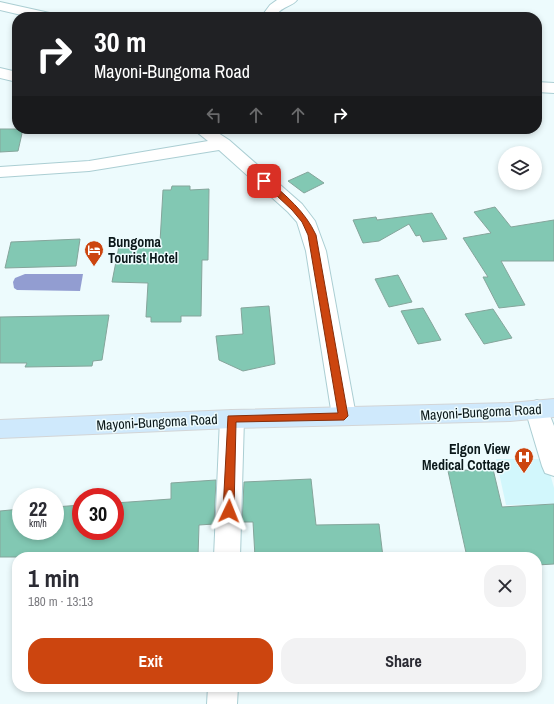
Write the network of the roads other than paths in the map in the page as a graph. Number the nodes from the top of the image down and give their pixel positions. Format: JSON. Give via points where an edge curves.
{"nodes":[{"id":1,"x":290,"y":0,"type":"edge"},
{"id":2,"x":0,"y":6,"type":"edge"},
{"id":3,"x":27,"y":12,"type":"edge"},
{"id":4,"x":271,"y":12,"type":"edge"},
{"id":5,"x":0,"y":73,"type":"edge"},
{"id":6,"x":12,"y":76,"type":"edge"},
{"id":7,"x":542,"y":87,"type":"edge"},
{"id":8,"x":554,"y":88,"type":"edge"},
{"id":9,"x":208,"y":134,"type":"edge"},
{"id":10,"x":223,"y":144,"type":"junction"},
{"id":11,"x":0,"y":172,"type":"edge"},
{"id":12,"x":546,"y":409,"type":"edge"},
{"id":13,"x":344,"y":416,"type":"junction"},
{"id":14,"x":232,"y":419,"type":"junction"},
{"id":15,"x":0,"y":429,"type":"edge"},
{"id":16,"x":554,"y":466,"type":"edge"},
{"id":17,"x":227,"y":552,"type":"edge"},
{"id":18,"x":223,"y":692,"type":"edge"},
{"id":19,"x":222,"y":704,"type":"edge"}],
"edges":[{"from":1,"to":4,"type":"street","via":[[281,2]]},
{"from":2,"to":3,"type":"street"},
{"from":5,"to":6,"type":"street"},
{"from":7,"to":8,"type":"street"},
{"from":9,"to":10,"type":"street"},
{"from":10,"to":11,"type":"street","via":[[89,166]]},
{"from":10,"to":13,"type":"street","via":[[295,208],[306,221],[312,235]]},
{"from":12,"to":13,"type":"main road","name":"Mayoni-Bungoma Road"},
{"from":12,"to":16,"type":"street"},
{"from":13,"to":14,"type":"main road","name":"Mayoni-Bungoma Road"},
{"from":14,"to":15,"type":"main road","name":"Mayoni-Bungoma Road"},
{"from":14,"to":17,"type":"street"},
{"from":18,"to":19,"type":"street"}]}
